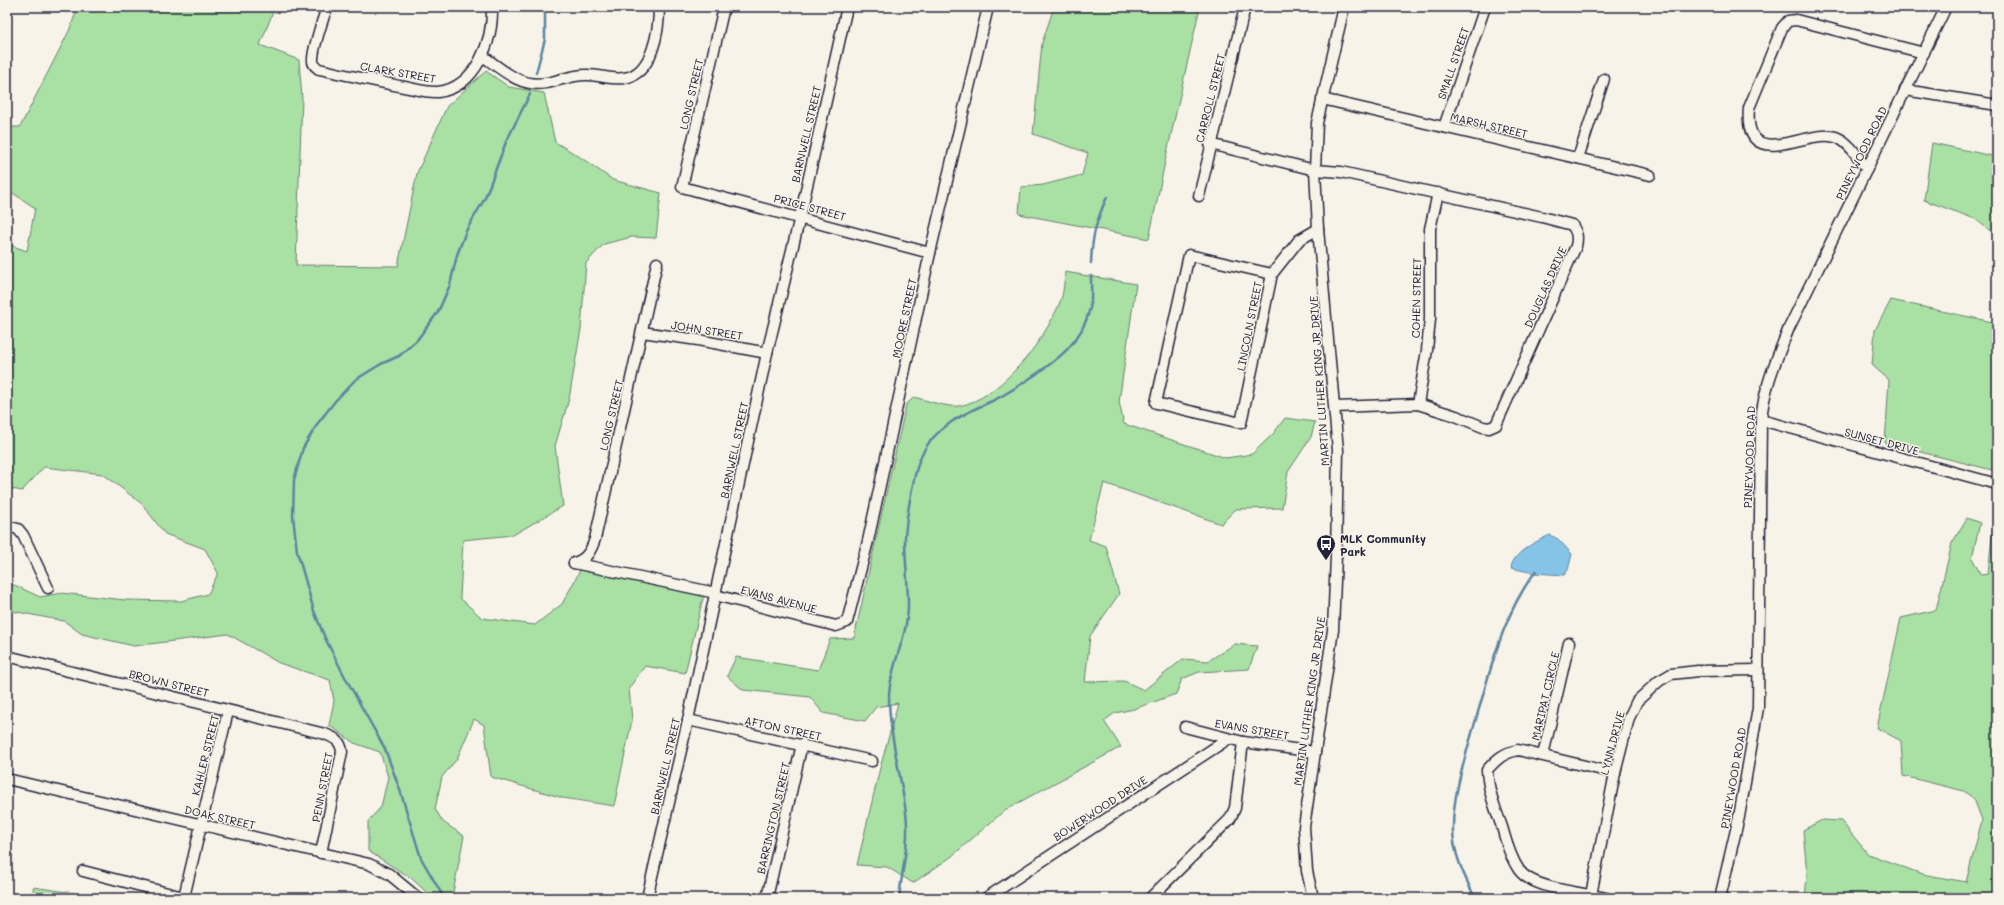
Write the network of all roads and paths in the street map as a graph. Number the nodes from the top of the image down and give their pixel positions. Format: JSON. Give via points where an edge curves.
{"nodes":[{"id":1,"x":327,"y":7,"type":"edge"},
{"id":2,"x":492,"y":7,"type":"edge"},
{"id":3,"x":660,"y":7,"type":"edge"},
{"id":4,"x":724,"y":7,"type":"edge"},
{"id":5,"x":847,"y":7,"type":"edge"},
{"id":6,"x":988,"y":7,"type":"edge"},
{"id":7,"x":1245,"y":7,"type":"edge"},
{"id":8,"x":1344,"y":7,"type":"edge"},
{"id":9,"x":1486,"y":7,"type":"edge"},
{"id":10,"x":1946,"y":7,"type":"edge"},
{"id":11,"x":1924,"y":53,"type":"junction"},
{"id":12,"x":482,"y":56,"type":"junction"},
{"id":13,"x":1604,"y":79,"type":"dead end"},
{"id":14,"x":1905,"y":90,"type":"junction"},
{"id":15,"x":1322,"y":99,"type":"junction"},
{"id":16,"x":1997,"y":105,"type":"edge"},
{"id":17,"x":1444,"y":128,"type":"junction"},
{"id":18,"x":1210,"y":144,"type":"junction"},
{"id":19,"x":1578,"y":158,"type":"junction"},
{"id":20,"x":1867,"y":169,"type":"junction"},
{"id":21,"x":1315,"y":170,"type":"junction"},
{"id":22,"x":1650,"y":174,"type":"dead end"},
{"id":23,"x":682,"y":187,"type":"joint"},
{"id":24,"x":1438,"y":193,"type":"junction"},
{"id":25,"x":1199,"y":196,"type":"dead end"},
{"id":26,"x":800,"y":217,"type":"junction"},
{"id":27,"x":1318,"y":229,"type":"junction"},
{"id":28,"x":930,"y":253,"type":"junction"},
{"id":29,"x":658,"y":263,"type":"dead end"},
{"id":30,"x":1272,"y":274,"type":"junction"},
{"id":31,"x":642,"y":332,"type":"junction"},
{"id":32,"x":767,"y":353,"type":"junction"},
{"id":33,"x":1418,"y":404,"type":"junction"},
{"id":34,"x":1335,"y":407,"type":"junction"},
{"id":35,"x":1760,"y":420,"type":"junction"},
{"id":36,"x":1997,"y":484,"type":"edge"},
{"id":37,"x":7,"y":526,"type":"edge"},
{"id":38,"x":574,"y":563,"type":"joint"},
{"id":39,"x":48,"y":588,"type":"dead end"},
{"id":40,"x":715,"y":595,"type":"junction"},
{"id":41,"x":836,"y":626,"type":"joint"},
{"id":42,"x":1569,"y":643,"type":"dead end"},
{"id":43,"x":7,"y":656,"type":"edge"},
{"id":44,"x":1757,"y":670,"type":"junction"},
{"id":45,"x":228,"y":711,"type":"junction"},
{"id":46,"x":688,"y":720,"type":"junction"},
{"id":47,"x":1185,"y":727,"type":"dead end"},
{"id":48,"x":324,"y":734,"type":"joint"},
{"id":49,"x":1228,"y":739,"type":"junction"},
{"id":50,"x":1242,"y":742,"type":"junction"},
{"id":51,"x":802,"y":744,"type":"junction"},
{"id":52,"x":1315,"y":752,"type":"junction"},
{"id":53,"x":1543,"y":755,"type":"junction"},
{"id":54,"x":872,"y":761,"type":"dead end"},
{"id":55,"x":1616,"y":773,"type":"junction"},
{"id":56,"x":7,"y":779,"type":"edge"},
{"id":57,"x":200,"y":825,"type":"junction"},
{"id":58,"x":321,"y":853,"type":"junction"},
{"id":59,"x":83,"y":871,"type":"dead end"},
{"id":60,"x":1591,"y":895,"type":"junction"},
{"id":61,"x":185,"y":898,"type":"edge"},
{"id":62,"x":418,"y":898,"type":"edge"},
{"id":63,"x":647,"y":898,"type":"edge"},
{"id":64,"x":767,"y":898,"type":"edge"},
{"id":65,"x":986,"y":898,"type":"edge"},
{"id":66,"x":1150,"y":898,"type":"edge"},
{"id":67,"x":1313,"y":898,"type":"edge"},
{"id":68,"x":1606,"y":898,"type":"edge"},
{"id":69,"x":1720,"y":898,"type":"edge"}],
"edges":[{"from":1,"to":12,"type":"street","name":"CLARK STREET","via":[[313,61],[319,69],[437,92],[459,85],[471,74]]},
{"from":2,"to":12,"type":"street","name":"CLARK STREET","via":[[492,21]]},
{"from":3,"to":12,"type":"street","via":[[650,55],[641,70],[631,77],[588,75],[544,84],[523,82]]},
{"from":4,"to":23,"type":"street","name":"LONG STREET"},
{"from":5,"to":26,"type":"street","name":"BARNWELL STREET"},
{"from":6,"to":28,"type":"street","name":"MOORE STREET"},
{"from":7,"to":18,"type":"street","name":"CARROLL STREET"},
{"from":8,"to":15,"type":"street","name":"MARTIN LUTHER KING JR DRIVE"},
{"from":9,"to":17,"type":"street","name":"SMALL STREET"},
{"from":10,"to":11,"type":"street","name":"PINEYWOOD ROAD"},
{"from":11,"to":14,"type":"street","name":"PINEYWOOD ROAD"},
{"from":11,"to":20,"type":"street","via":[[1796,20],[1788,21],[1782,28],[1749,108],[1748,119],[1752,134],[1762,142],[1774,145],[1822,136],[1838,138]]},
{"from":13,"to":19,"type":"street"},
{"from":14,"to":16,"type":"street"},
{"from":14,"to":20,"type":"street","name":"PINEYWOOD ROAD"},
{"from":15,"to":17,"type":"street","name":"MARSH STREET"},
{"from":15,"to":21,"type":"street","name":"MARTIN LUTHER KING JR DRIVE","via":[[1317,123]]},
{"from":17,"to":19,"type":"street","name":"MARSH STREET"},
{"from":18,"to":21,"type":"street","name":"DOUGLAS DRIVE"},
{"from":18,"to":25,"type":"street","name":"CARROLL STREET"},
{"from":19,"to":22,"type":"street","name":"MARSH STREET"},
{"from":20,"to":35,"type":"street","name":"PINEYWOOD ROAD","via":[[1789,329],[1768,381]]},
{"from":21,"to":24,"type":"street","name":"DOUGLAS DRIVE","via":[[1341,172]]},
{"from":21,"to":27,"type":"street","name":"MARTIN LUTHER KING JR DRIVE"},
{"from":23,"to":26,"type":"street","name":"PRICE STREET"},
{"from":24,"to":33,"type":"street","name":"COHEN STREET","via":[[1429,236],[1430,319]]},
{"from":24,"to":33,"type":"street","name":"DOUGLAS DRIVE","via":[[1566,222],[1572,225],[1578,238],[1496,425],[1483,427]]},
{"from":26,"to":28,"type":"street","name":"PRICE STREET"},
{"from":26,"to":32,"type":"street","name":"BARNWELL STREET"},
{"from":27,"to":30,"type":"street","name":"LINCOLN STREET","via":[[1299,240]]},
{"from":27,"to":34,"type":"street","name":"MARTIN LUTHER KING JR DRIVE"},
{"from":28,"to":41,"type":"street","name":"MOORE STREET","via":[[850,614],[847,622]]},
{"from":29,"to":31,"type":"street","name":"LONG STREET"},
{"from":30,"to":30,"type":"street","name":"LINCOLN STREET","via":[[1241,423],[1156,403],[1189,255]]},
{"from":31,"to":32,"type":"street","name":"JOHN STREET"},
{"from":31,"to":38,"type":"street","name":"LONG STREET","via":[[592,549],[584,558]]},
{"from":32,"to":40,"type":"street","name":"BARNWELL STREET"},
{"from":33,"to":34,"type":"street","name":"DOUGLAS DRIVE"},
{"from":34,"to":52,"type":"street","name":"MARTIN LUTHER KING JR DRIVE","via":[[1338,450],[1332,630]]},
{"from":35,"to":36,"type":"street","name":"SUNSET DRIVE"},
{"from":35,"to":44,"type":"street","name":"PINEYWOOD ROAD"},
{"from":37,"to":39,"type":"street","via":[[18,529],[23,535]]},
{"from":38,"to":40,"type":"street","name":"EVANS AVENUE","via":[[711,592]]},
{"from":40,"to":41,"type":"street","name":"EVANS AVENUE"},
{"from":40,"to":46,"type":"street","name":"BARNWELL STREET"},
{"from":42,"to":53,"type":"street","name":"MARIPAT CIRCLE"},
{"from":43,"to":45,"type":"street","name":"BROWN STREET"},
{"from":44,"to":55,"type":"street","name":"LYNN DRIVE","via":[[1683,672],[1671,674],[1659,681],[1637,701],[1629,718]]},
{"from":44,"to":69,"type":"street","name":"PINEYWOOD ROAD","via":[[1758,708],[1739,817]]},
{"from":45,"to":48,"type":"street","name":"BROWN STREET"},
{"from":45,"to":57,"type":"street","name":"KAHLER STREET"},
{"from":46,"to":51,"type":"street","name":"AFTON STREET"},
{"from":46,"to":63,"type":"street","name":"BARNWELL STREET"},
{"from":47,"to":49,"type":"street","name":"EVANS STREET"},
{"from":48,"to":58,"type":"street","name":"PENN STREET","via":[[336,739],[342,752]]},
{"from":49,"to":50,"type":"street","name":"EVANS STREET"},
{"from":49,"to":65,"type":"street","name":"BOWERWOOD DRIVE"},
{"from":50,"to":52,"type":"street","name":"EVANS STREET"},
{"from":50,"to":66,"type":"street","via":[[1236,801],[1230,819]]},
{"from":51,"to":54,"type":"street","name":"AFTON STREET"},
{"from":51,"to":64,"type":"street","name":"BARRINGTON STREET"},
{"from":52,"to":67,"type":"street","name":"MARTIN LUTHER KING JR DRIVE","via":[[1304,827],[1307,872]]},
{"from":53,"to":55,"type":"street"},
{"from":53,"to":60,"type":"street","via":[[1518,750],[1507,752],[1498,757],[1487,770],[1490,791],[1508,847],[1520,871],[1530,879],[1546,886]]},
{"from":55,"to":60,"type":"street","name":"LYNN DRIVE"},
{"from":56,"to":57,"type":"street","name":"DOAK STREET"},
{"from":57,"to":58,"type":"street","name":"DOAK STREET"},
{"from":57,"to":61,"type":"street","name":"KAHLER STREET"},
{"from":58,"to":62,"type":"street","name":"DOAK STREET","via":[[379,868]]},
{"from":59,"to":61,"type":"street"},
{"from":60,"to":68,"type":"street"}]}
